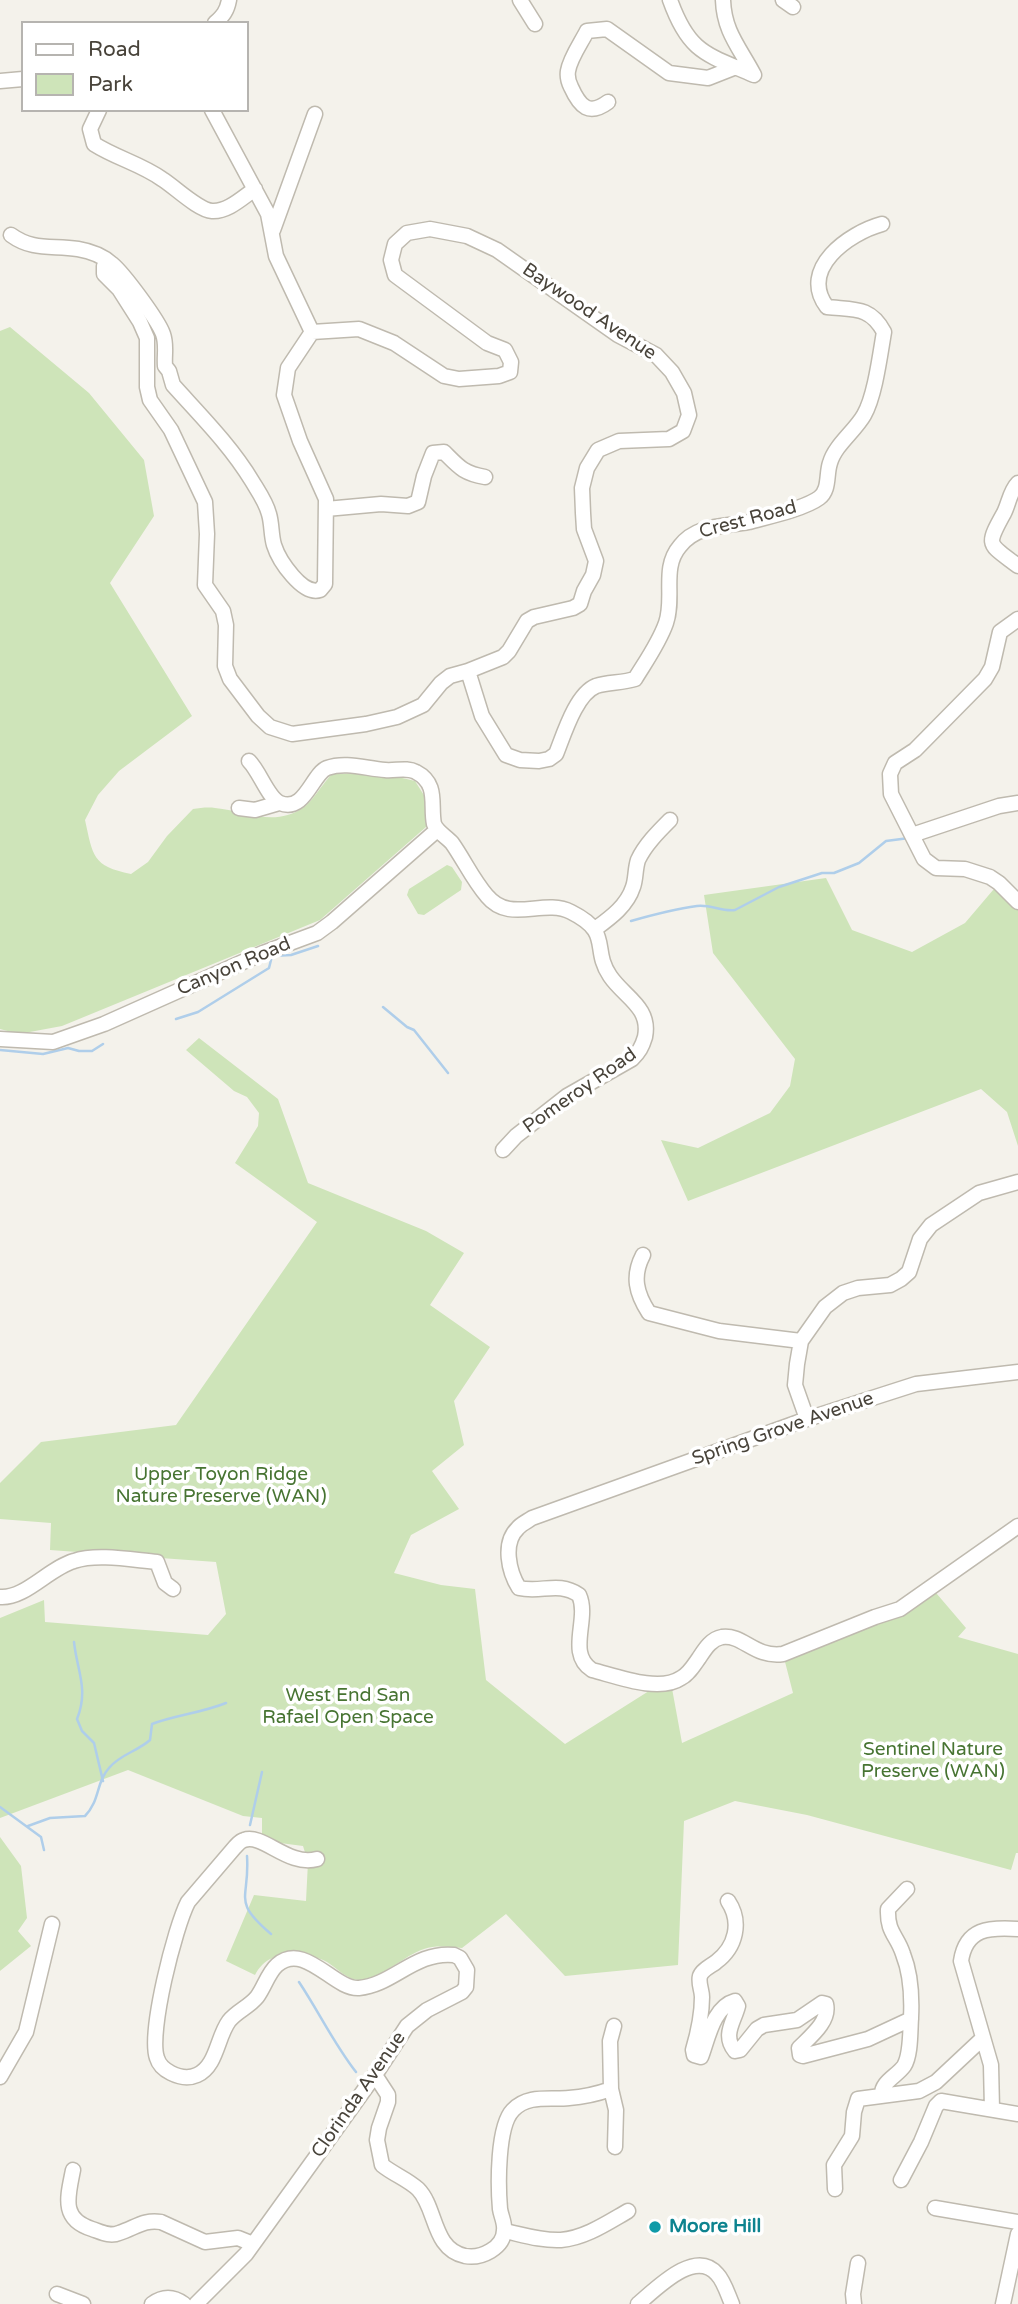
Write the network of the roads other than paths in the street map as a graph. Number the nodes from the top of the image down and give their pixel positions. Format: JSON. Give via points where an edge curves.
{"nodes":[{"id":1,"x":229,"y":0,"type":"edge"},
{"id":2,"x":520,"y":0,"type":"edge"},
{"id":3,"x":723,"y":0,"type":"edge"},
{"id":4,"x":666,"y":1,"type":"edge"},
{"id":5,"x":217,"y":21,"type":"edge"},
{"id":6,"x":535,"y":24,"type":"dead end"},
{"id":7,"x":736,"y":67,"type":"junction"},
{"id":8,"x":21,"y":79,"type":"edge"},
{"id":9,"x":0,"y":82,"type":"edge"},
{"id":10,"x":608,"y":102,"type":"dead end"},
{"id":11,"x":98,"y":112,"type":"edge"},
{"id":12,"x":213,"y":112,"type":"edge"},
{"id":13,"x":315,"y":114,"type":"dead end"},
{"id":14,"x":255,"y":189,"type":"junction"},
{"id":15,"x":882,"y":224,"type":"dead end"},
{"id":16,"x":272,"y":232,"type":"junction"},
{"id":17,"x":11,"y":234,"type":"dead end"},
{"id":18,"x":108,"y":261,"type":"junction"},
{"id":19,"x":312,"y":332,"type":"junction"},
{"id":20,"x":485,"y":477,"type":"dead end"},
{"id":21,"x":1018,"y":483,"type":"edge"},
{"id":22,"x":326,"y":509,"type":"junction"},
{"id":23,"x":1018,"y":566,"type":"edge"},
{"id":24,"x":1018,"y":619,"type":"edge"},
{"id":25,"x":468,"y":671,"type":"junction"},
{"id":26,"x":249,"y":761,"type":"dead end"},
{"id":27,"x":279,"y":803,"type":"junction"},
{"id":28,"x":1018,"y":803,"type":"edge"},
{"id":29,"x":239,"y":808,"type":"dead end"},
{"id":30,"x":670,"y":820,"type":"dead end"},
{"id":31,"x":437,"y":830,"type":"junction"},
{"id":32,"x":912,"y":835,"type":"junction"},
{"id":33,"x":1018,"y":902,"type":"edge"},
{"id":34,"x":595,"y":929,"type":"junction"},
{"id":35,"x":0,"y":1039,"type":"edge"},
{"id":36,"x":503,"y":1150,"type":"dead end"},
{"id":37,"x":1018,"y":1182,"type":"edge"},
{"id":38,"x":643,"y":1255,"type":"dead end"},
{"id":39,"x":801,"y":1341,"type":"junction"},
{"id":40,"x":1018,"y":1372,"type":"edge"},
{"id":41,"x":807,"y":1419,"type":"junction"},
{"id":42,"x":1018,"y":1526,"type":"edge"},
{"id":43,"x":173,"y":1589,"type":"dead end"},
{"id":44,"x":0,"y":1597,"type":"edge"},
{"id":45,"x":317,"y":1859,"type":"dead end"},
{"id":46,"x":907,"y":1889,"type":"dead end"},
{"id":47,"x":727,"y":1901,"type":"dead end"},
{"id":48,"x":52,"y":1924,"type":"dead end"},
{"id":49,"x":1018,"y":1929,"type":"edge"},
{"id":50,"x":911,"y":2019,"type":"junction"},
{"id":51,"x":614,"y":2026,"type":"dead end"},
{"id":52,"x":983,"y":2038,"type":"junction"},
{"id":53,"x":375,"y":2075,"type":"junction"},
{"id":54,"x":0,"y":2077,"type":"edge"},
{"id":55,"x":611,"y":2089,"type":"junction"},
{"id":56,"x":882,"y":2095,"type":"junction"},
{"id":57,"x":992,"y":2109,"type":"junction"},
{"id":58,"x":1018,"y":2114,"type":"edge"},
{"id":59,"x":615,"y":2147,"type":"dead end"},
{"id":60,"x":74,"y":2170,"type":"dead end"},
{"id":61,"x":901,"y":2180,"type":"dead end"},
{"id":62,"x":835,"y":2189,"type":"dead end"},
{"id":63,"x":935,"y":2208,"type":"dead end"},
{"id":64,"x":628,"y":2211,"type":"dead end"},
{"id":65,"x":1018,"y":2222,"type":"edge"},
{"id":66,"x":505,"y":2231,"type":"junction"},
{"id":67,"x":1018,"y":2234,"type":"edge"},
{"id":68,"x":253,"y":2244,"type":"junction"},
{"id":69,"x":858,"y":2263,"type":"dead end"},
{"id":70,"x":57,"y":2294,"type":"dead end"},
{"id":71,"x":1009,"y":2300,"type":"edge"},
{"id":72,"x":83,"y":2304,"type":"edge"},
{"id":73,"x":152,"y":2304,"type":"edge"},
{"id":74,"x":184,"y":2304,"type":"edge"},
{"id":75,"x":196,"y":2304,"type":"edge"},
{"id":76,"x":638,"y":2304,"type":"edge"},
{"id":77,"x":732,"y":2304,"type":"edge"},
{"id":78,"x":854,"y":2304,"type":"edge"}],
"edges":[{"from":1,"to":5,"type":"street"},
{"from":2,"to":6,"type":"street"},
{"from":3,"to":7,"type":"street","via":[[730,35],[754,75]]},
{"from":4,"to":7,"type":"street","via":[[692,44]]},
{"from":7,"to":10,"type":"street","via":[[708,78],[669,73],[607,29],[587,31],[567,73],[569,83],[578,102],[589,109],[598,110]]},
{"from":8,"to":9,"type":"street"},
{"from":11,"to":14,"type":"street","via":[[90,129],[94,144],[159,177],[201,207],[222,210]]},
{"from":12,"to":14,"type":"street"},
{"from":13,"to":16,"type":"street"},
{"from":14,"to":16,"type":"street"},
{"from":15,"to":25,"type":"street","name":"Crest Road","via":[[840,244],[826,262],[819,282],[827,307],[873,315],[884,332],[866,413],[834,454],[820,497],[747,522],[707,528],[681,544],[669,565],[667,622],[635,679],[598,685],[580,698],[556,754],[549,759],[520,760],[506,755],[482,716]]},
{"from":16,"to":19,"type":"street","via":[[276,256]]},
{"from":17,"to":18,"type":"street","via":[[30,246],[77,249]]},
{"from":18,"to":22,"type":"street","via":[[159,325],[173,385],[251,480],[270,515],[274,547],[306,590],[314,592],[325,584]]},
{"from":18,"to":25,"type":"street","name":"Baywood Avenue","via":[[104,274],[129,303],[147,338],[150,400],[171,430],[205,502],[205,585],[223,611],[225,666],[258,716],[270,727],[292,734],[366,724],[423,705],[450,676]]},
{"from":19,"to":22,"type":"street","via":[[288,368],[284,395]]},
{"from":19,"to":25,"type":"street","name":"Baywood Avenue","via":[[359,329],[394,343],[444,376],[487,378],[510,372],[505,351],[395,275],[391,260],[395,244],[407,233],[430,229],[467,236],[497,250],[618,335],[656,355],[684,393],[689,415],[683,431],[669,439],[619,441],[598,450],[587,468],[583,521],[596,561],[580,604],[527,621],[503,657]]},
{"from":20,"to":22,"type":"street","via":[[461,470],[444,452],[433,453],[418,502]]},
{"from":21,"to":23,"type":"street","via":[[991,539],[994,547]]},
{"from":24,"to":32,"type":"street","via":[[1000,632],[985,679],[915,750],[895,763],[890,774],[891,794]]},
{"from":26,"to":27,"type":"street"},
{"from":27,"to":29,"type":"street","via":[[255,810]]},
{"from":27,"to":31,"type":"street","via":[[296,802],[328,767],[411,770],[429,784]]},
{"from":28,"to":32,"type":"street"},
{"from":30,"to":34,"type":"street","via":[[638,860],[632,891],[624,903]]},
{"from":31,"to":34,"type":"street","via":[[493,903],[511,911],[560,907]]},
{"from":31,"to":35,"type":"street","name":"Canyon Road","via":[[317,933],[53,1042]]},
{"from":32,"to":33,"type":"street","via":[[931,865],[990,877]]},
{"from":34,"to":36,"type":"street","name":"Pomeroy Road","via":[[609,975],[644,1015],[642,1046],[632,1059],[567,1096]]},
{"from":37,"to":39,"type":"street","via":[[979,1193],[931,1225],[920,1238],[909,1272],[890,1285],[843,1293],[825,1307]]},
{"from":38,"to":39,"type":"street","via":[[636,1268],[636,1284],[649,1312],[719,1331]]},
{"from":39,"to":41,"type":"street","via":[[795,1385]]},
{"from":40,"to":41,"type":"street","name":"Spring Grove Avenue","via":[[916,1384]]},
{"from":41,"to":42,"type":"street","name":"Spring Grove Avenue","via":[[532,1518],[517,1528],[510,1541],[512,1576],[519,1588],[562,1587],[579,1595],[583,1611],[579,1650],[592,1670],[660,1684],[680,1680],[719,1638],[731,1636],[767,1655],[783,1654],[900,1609]]},
{"from":43,"to":44,"type":"street","via":[[165,1583],[157,1562],[88,1558],[65,1563],[14,1595]]},
{"from":45,"to":53,"type":"street","name":"Clorinda Avenue","via":[[292,1858],[255,1839],[244,1840],[188,1902],[174,1939],[160,2005],[156,2056],[166,2070],[178,2076],[204,2070],[228,2022],[258,1997],[277,1965],[287,1961],[317,1965],[348,1986],[359,1988],[420,1959],[447,1954],[460,1958],[468,1976],[466,1987],[414,2018]]},
{"from":46,"to":50,"type":"street","via":[[888,1909],[887,1919],[903,1952]]},
{"from":47,"to":50,"type":"street","via":[[734,1910],[736,1930],[727,1953],[699,1979],[702,2010],[694,2055],[701,2057],[717,2017],[735,2001],[738,2006],[728,2029],[735,2050],[757,2029],[797,2020],[822,2003],[828,2008],[827,2017],[799,2048],[800,2055],[868,2039]]},
{"from":48,"to":54,"type":"street","via":[[26,2032]]},
{"from":49,"to":52,"type":"street","via":[[993,1928],[973,1935],[963,1947],[961,1961]]},
{"from":50,"to":56,"type":"street","via":[[905,2064],[883,2086]]},
{"from":51,"to":55,"type":"street"},
{"from":52,"to":56,"type":"street","via":[[936,2082],[919,2091]]},
{"from":52,"to":57,"type":"street","via":[[991,2065]]},
{"from":53,"to":66,"type":"street","via":[[388,2095],[377,2140],[382,2165],[418,2189],[445,2245],[467,2257],[483,2255],[500,2242]]},
{"from":53,"to":68,"type":"street","name":"Clorinda Avenue"},
{"from":55,"to":59,"type":"street","via":[[616,2110]]},
{"from":55,"to":66,"type":"street","via":[[566,2099],[535,2099],[512,2110],[502,2140],[500,2209]]},
{"from":56,"to":62,"type":"street","via":[[858,2099],[852,2136],[834,2165]]},
{"from":57,"to":58,"type":"street"},
{"from":57,"to":61,"type":"street","via":[[942,2101]]},
{"from":60,"to":68,"type":"street","via":[[68,2204],[70,2213],[85,2227],[110,2235],[161,2221],[205,2242],[238,2238]]},
{"from":63,"to":65,"type":"street"},
{"from":64,"to":66,"type":"street","via":[[575,2238]]},
{"from":67,"to":71,"type":"street"},
{"from":68,"to":75,"type":"street","name":"Clorinda Avenue"},
{"from":69,"to":78,"type":"street"},
{"from":70,"to":72,"type":"street"},
{"from":73,"to":74,"type":"street","via":[[173,2298]]},
{"from":76,"to":77,"type":"street","via":[[686,2267],[697,2264],[718,2274]]}]}
